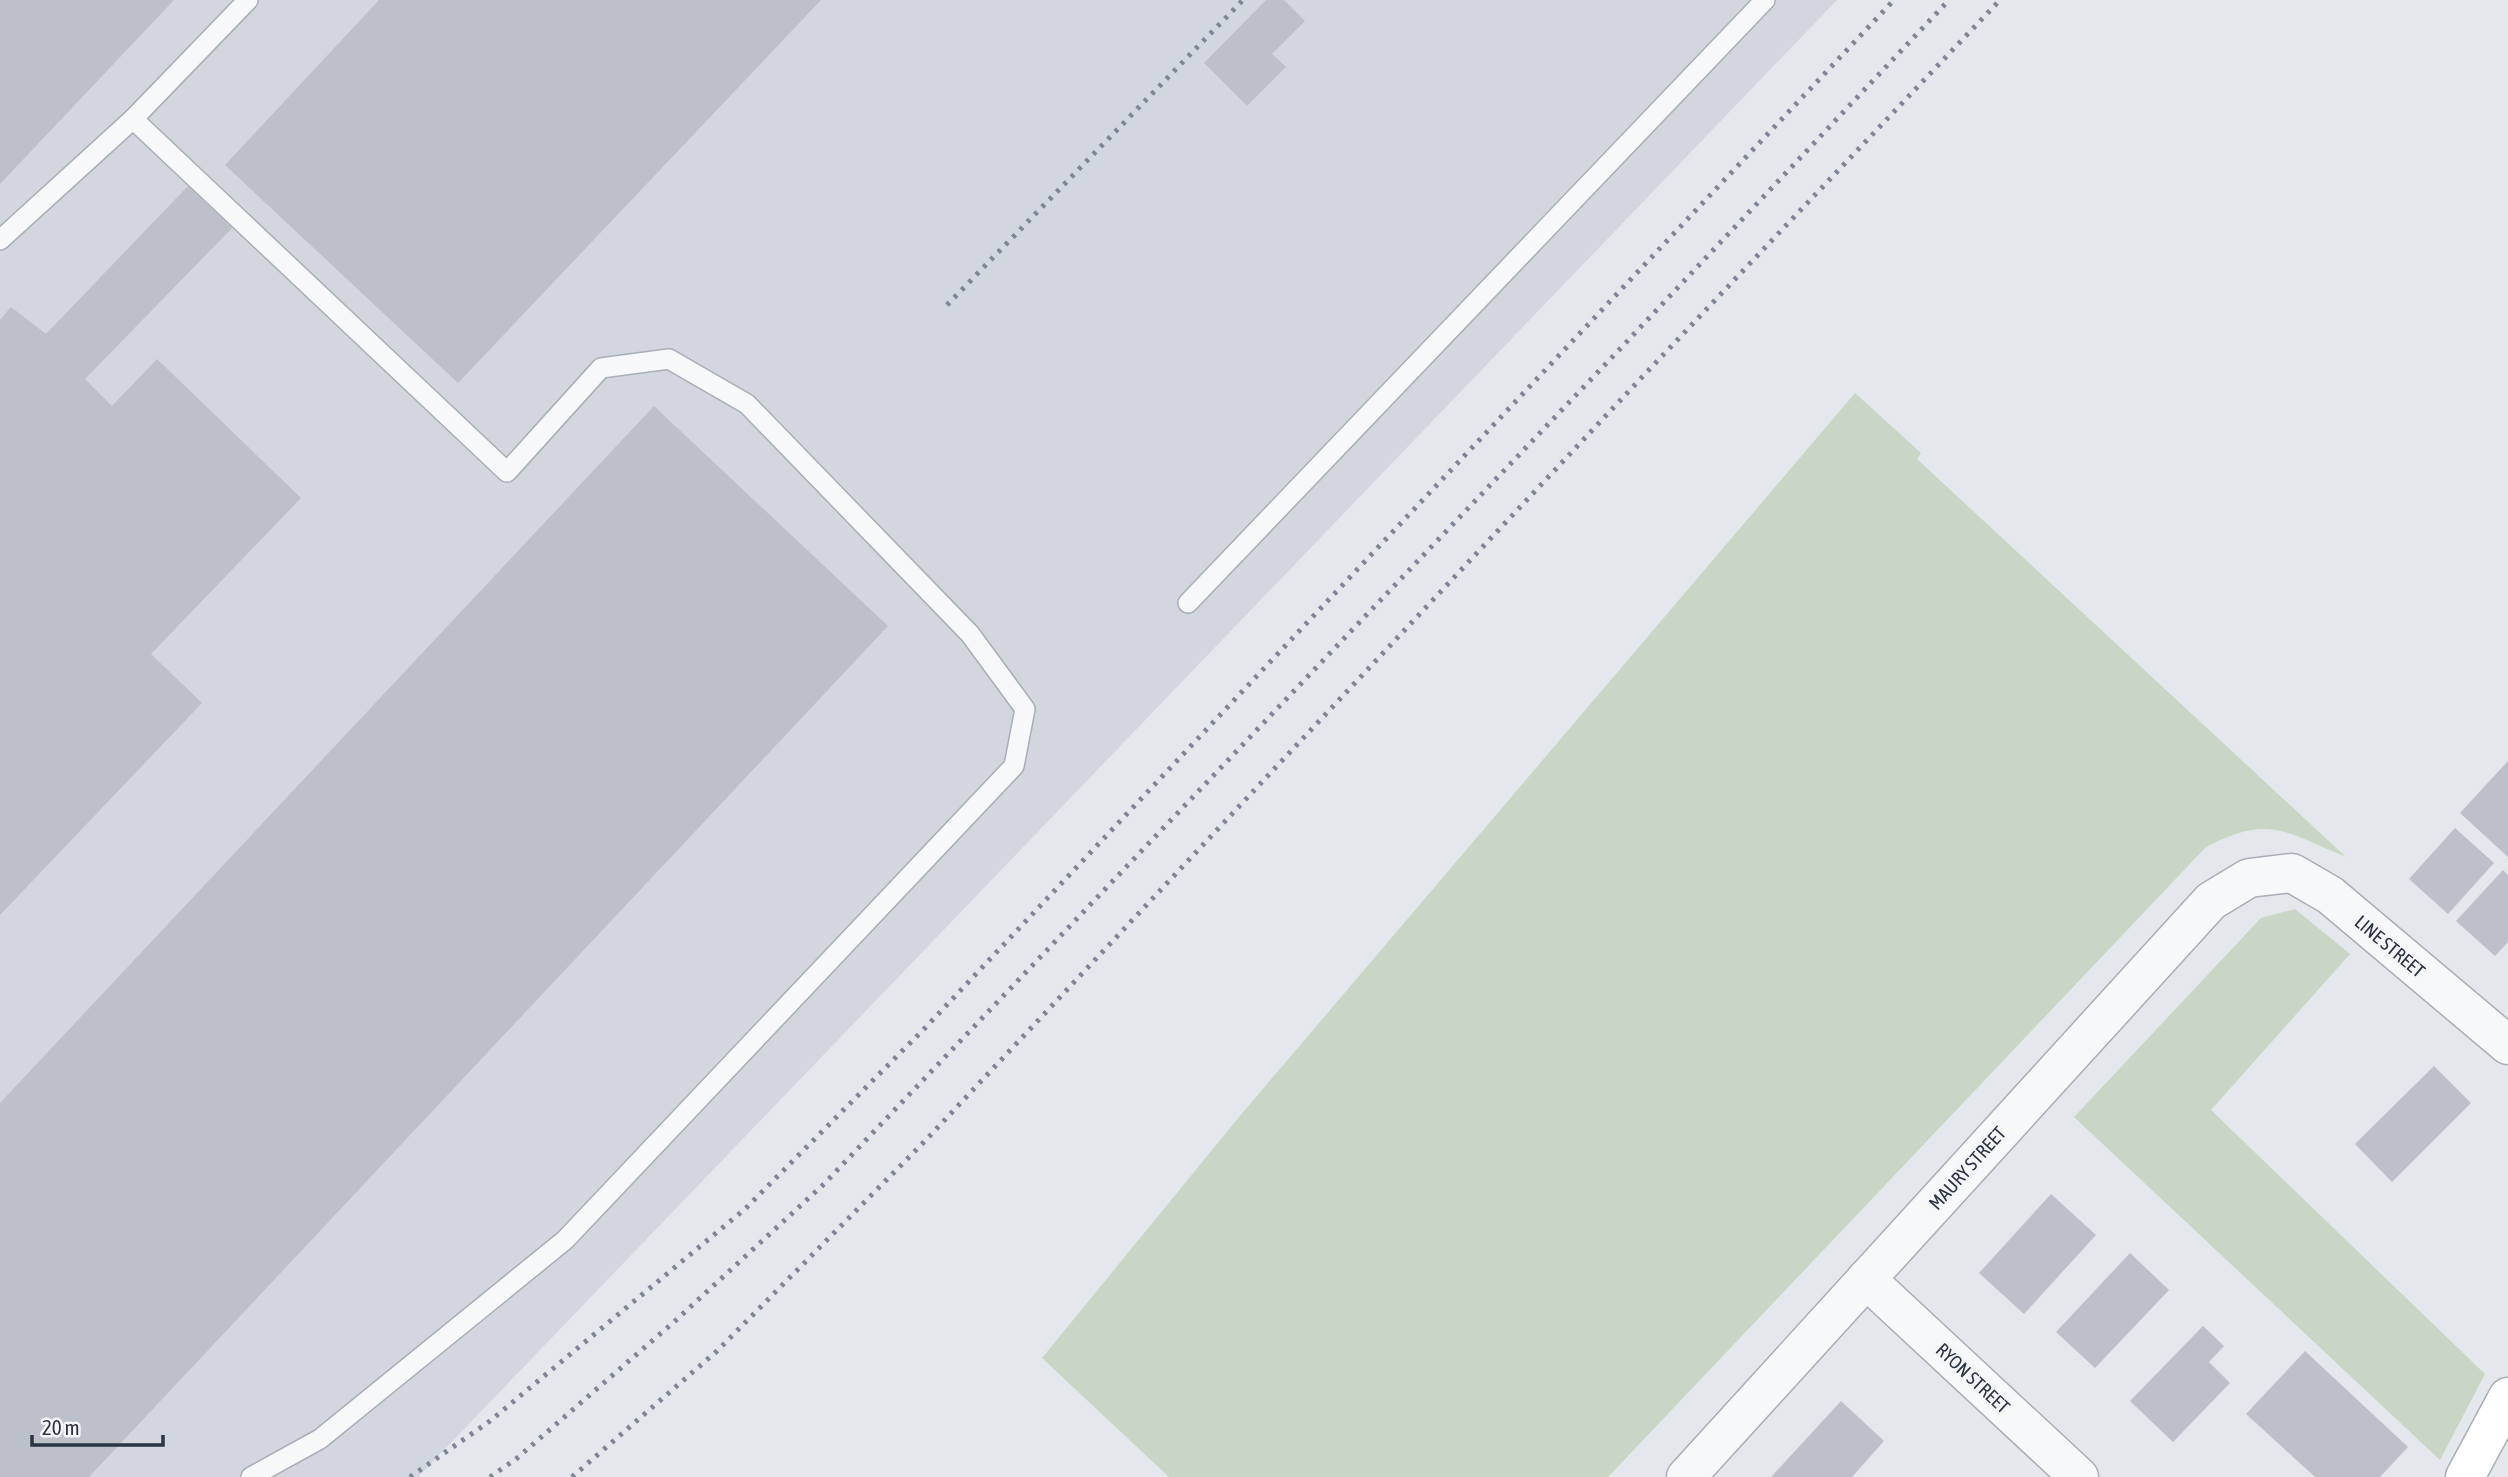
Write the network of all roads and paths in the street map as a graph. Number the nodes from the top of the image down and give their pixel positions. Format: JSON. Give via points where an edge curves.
{"nodes":[{"id":1,"x":248,"y":0,"type":"edge"},
{"id":2,"x":1765,"y":0,"type":"edge"},
{"id":3,"x":133,"y":119,"type":"junction"},
{"id":4,"x":0,"y":240,"type":"edge"},
{"id":5,"x":1188,"y":603,"type":"dead end"},
{"id":6,"x":2261,"y":876,"type":"joint"},
{"id":7,"x":2508,"y":1045,"type":"edge"},
{"id":8,"x":1866,"y":1279,"type":"junction"},
{"id":9,"x":2508,"y":1397,"type":"edge"},
{"id":10,"x":251,"y":1477,"type":"edge"},
{"id":11,"x":1686,"y":1477,"type":"edge"},
{"id":12,"x":2079,"y":1477,"type":"edge"},
{"id":13,"x":2465,"y":1477,"type":"edge"}],
"edges":[{"from":1,"to":3,"type":"lane"},
{"from":2,"to":5,"type":"lane"},
{"from":3,"to":4,"type":"lane"},
{"from":3,"to":10,"type":"lane","via":[[508,472],[601,368],[669,359],[747,404],[970,634],[1025,709],[1014,766],[565,1240],[320,1438]]},
{"from":6,"to":7,"type":"street","name":"LINE STREET","via":[[2291,873],[2330,895]]},
{"from":6,"to":8,"type":"street","name":"MAURY STREET","via":[[2249,878],[2211,901]]},
{"from":8,"to":11,"type":"street","name":"MAURY STREET"},
{"from":8,"to":12,"type":"street","name":"RYON STREET"},
{"from":9,"to":13,"type":"main road"}]}
